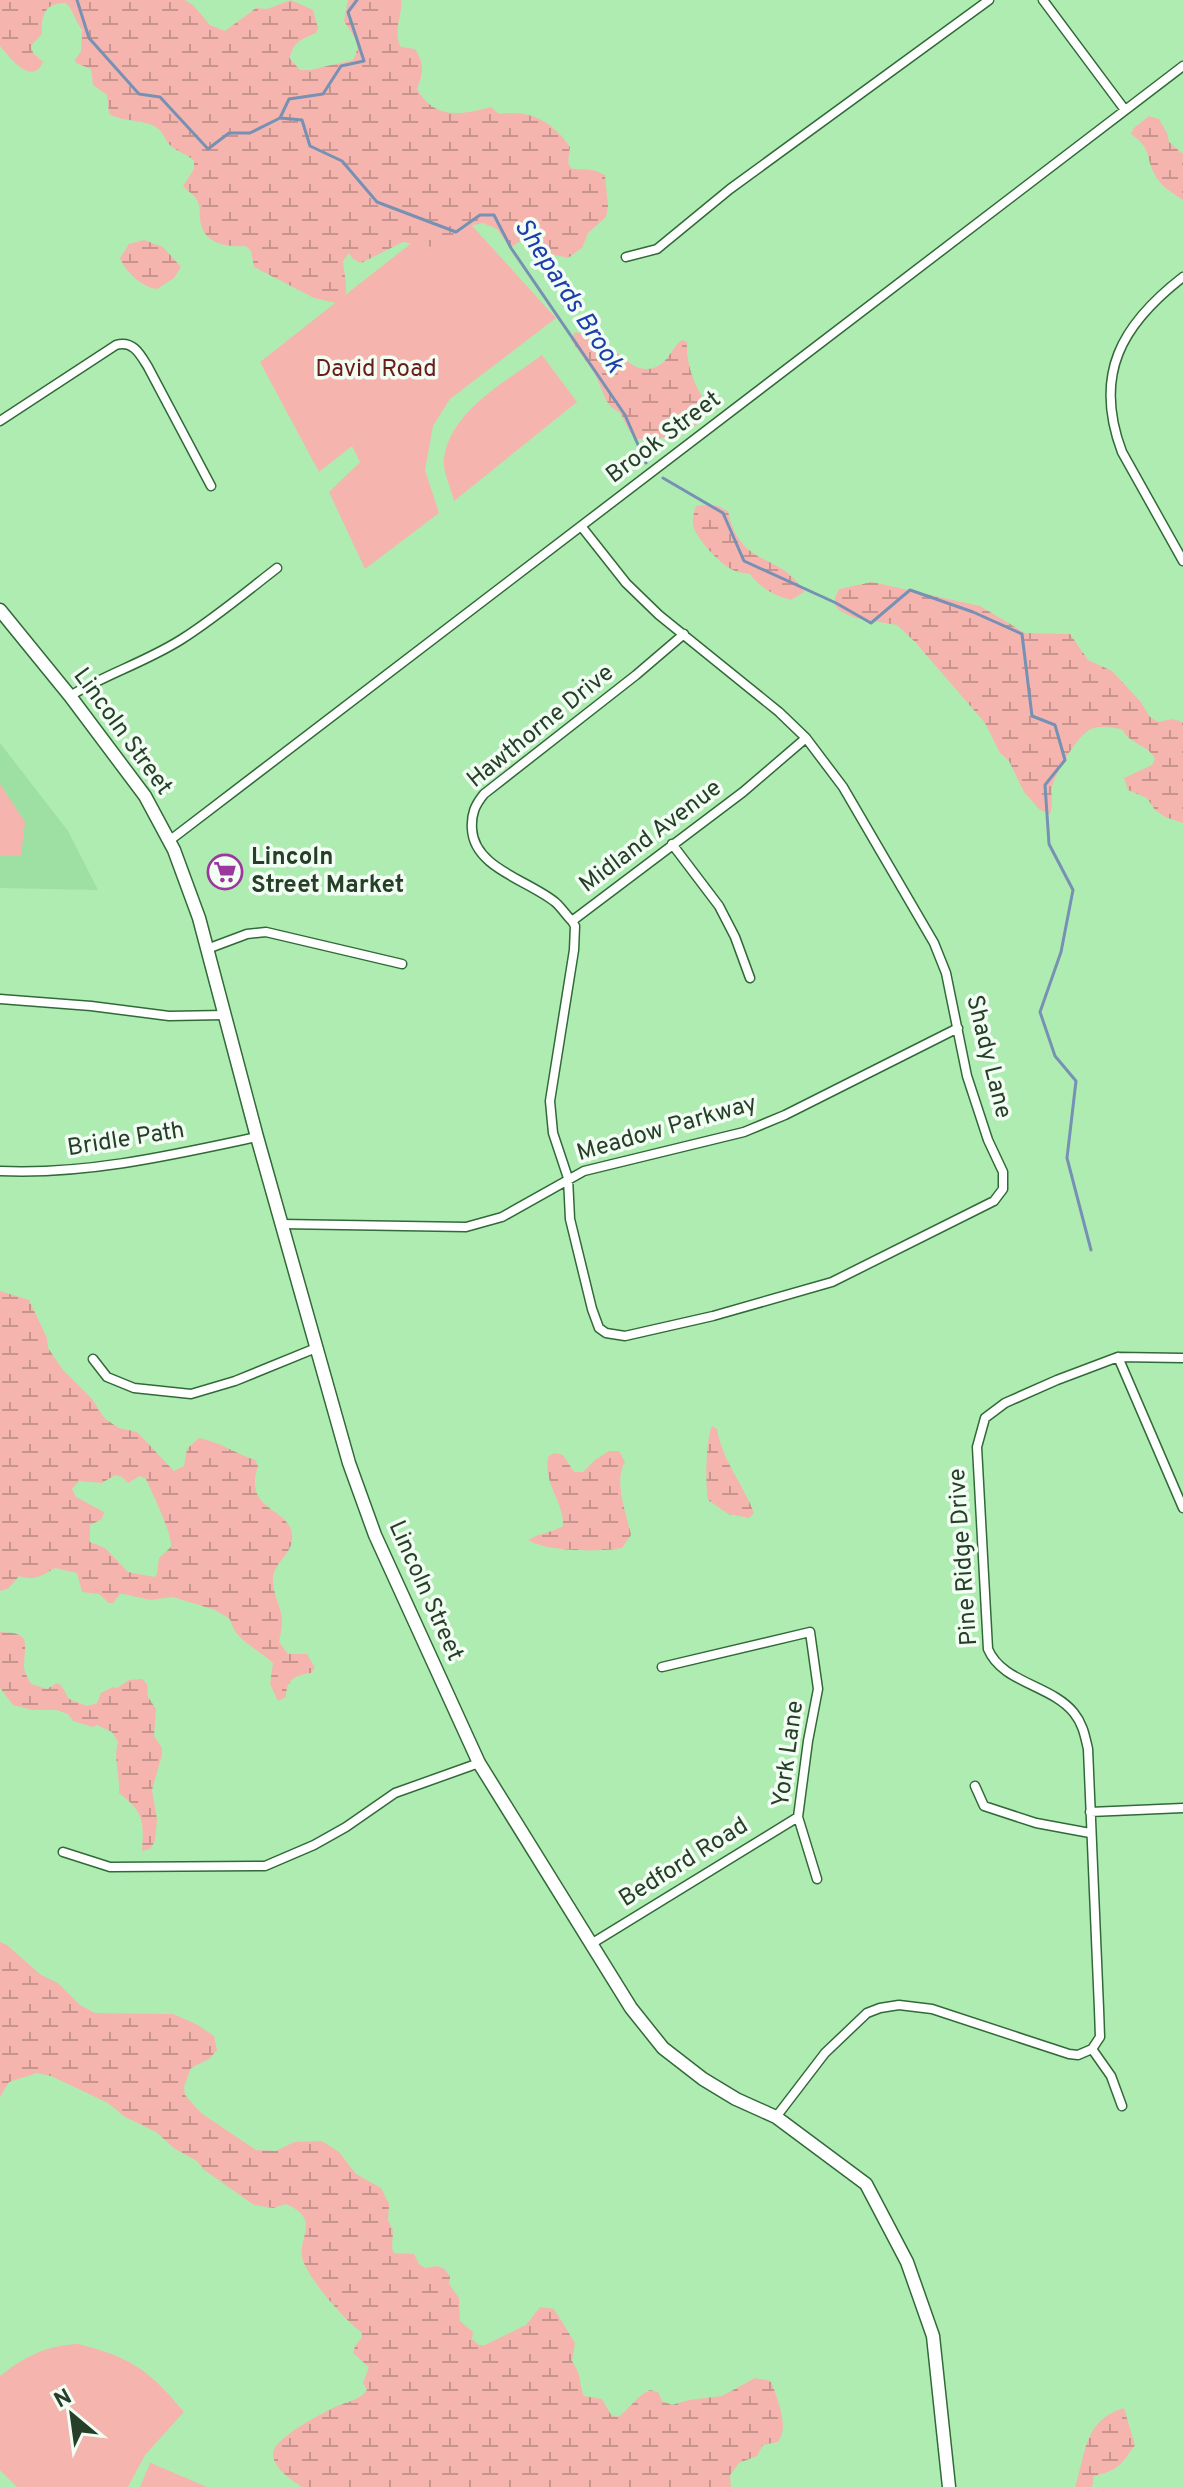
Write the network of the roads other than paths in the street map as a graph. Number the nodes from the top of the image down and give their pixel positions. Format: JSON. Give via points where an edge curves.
{"nodes":[{"id":1,"x":989,"y":0,"type":"edge"},
{"id":2,"x":1043,"y":0,"type":"edge"},
{"id":3,"x":1183,"y":66,"type":"edge"},
{"id":4,"x":1125,"y":110,"type":"junction"},
{"id":5,"x":626,"y":257,"type":"dead end"},
{"id":6,"x":1183,"y":277,"type":"edge"},
{"id":7,"x":0,"y":421,"type":"edge"},
{"id":8,"x":211,"y":486,"type":"dead end"},
{"id":9,"x":581,"y":526,"type":"junction"},
{"id":10,"x":1183,"y":561,"type":"edge"},
{"id":11,"x":277,"y":568,"type":"dead end"},
{"id":12,"x":0,"y":610,"type":"edge"},
{"id":13,"x":684,"y":634,"type":"junction"},
{"id":14,"x":70,"y":696,"type":"junction"},
{"id":15,"x":806,"y":738,"type":"junction"},
{"id":16,"x":169,"y":841,"type":"junction"},
{"id":17,"x":672,"y":844,"type":"junction"},
{"id":18,"x":572,"y":921,"type":"junction"},
{"id":19,"x":207,"y":949,"type":"junction"},
{"id":20,"x":402,"y":964,"type":"dead end"},
{"id":21,"x":750,"y":978,"type":"dead end"},
{"id":22,"x":0,"y":999,"type":"edge"},
{"id":23,"x":225,"y":1015,"type":"junction"},
{"id":24,"x":958,"y":1028,"type":"junction"},
{"id":25,"x":257,"y":1137,"type":"junction"},
{"id":26,"x":0,"y":1171,"type":"edge"},
{"id":27,"x":568,"y":1178,"type":"junction"},
{"id":28,"x":281,"y":1224,"type":"junction"},
{"id":29,"x":316,"y":1348,"type":"junction"},
{"id":30,"x":1118,"y":1357,"type":"junction"},
{"id":31,"x":1183,"y":1358,"type":"edge"},
{"id":32,"x":93,"y":1359,"type":"dead end"},
{"id":33,"x":1183,"y":1508,"type":"edge"},
{"id":34,"x":662,"y":1667,"type":"dead end"},
{"id":35,"x":479,"y":1763,"type":"junction"},
{"id":36,"x":975,"y":1786,"type":"dead end"},
{"id":37,"x":1183,"y":1808,"type":"edge"},
{"id":38,"x":1090,"y":1812,"type":"junction"},
{"id":39,"x":798,"y":1817,"type":"junction"},
{"id":40,"x":1090,"y":1833,"type":"junction"},
{"id":41,"x":63,"y":1852,"type":"dead end"},
{"id":42,"x":817,"y":1879,"type":"dead end"},
{"id":43,"x":591,"y":1944,"type":"junction"},
{"id":44,"x":1092,"y":2049,"type":"junction"},
{"id":45,"x":1122,"y":2106,"type":"dead end"},
{"id":46,"x":776,"y":2117,"type":"junction"},
{"id":47,"x":949,"y":2487,"type":"edge"}],
"edges":[{"from":1,"to":5,"type":"street","via":[[730,189],[657,249]]},
{"from":2,"to":4,"type":"street"},
{"from":3,"to":4,"type":"street","name":"Brook Street"},
{"from":4,"to":9,"type":"street","name":"Brook Street"},
{"from":6,"to":10,"type":"street","via":[[1131,328],[1116,359],[1109,394],[1122,452]]},
{"from":7,"to":8,"type":"street","via":[[116,345],[130,345],[148,367]]},
{"from":9,"to":13,"type":"street","name":"Shady Lane","via":[[626,583]]},
{"from":9,"to":16,"type":"street","name":"Brook Street"},
{"from":11,"to":14,"type":"street","via":[[181,640]]},
{"from":12,"to":14,"type":"main road","name":"Lincoln Street"},
{"from":13,"to":15,"type":"street","name":"Shady Lane"},
{"from":13,"to":18,"type":"street","name":"Hawthorne Drive","via":[[475,804],[472,840],[480,854],[555,902]]},
{"from":14,"to":16,"type":"main road","name":"Lincoln Street","via":[[145,796]]},
{"from":15,"to":17,"type":"street","name":"Midland Avenue"},
{"from":15,"to":24,"type":"street","name":"Shady Lane","via":[[843,787],[934,943]]},
{"from":16,"to":19,"type":"main road","name":"Lincoln Street"},
{"from":17,"to":18,"type":"street","name":"Midland Avenue"},
{"from":17,"to":21,"type":"street","via":[[719,906]]},
{"from":18,"to":27,"type":"street","name":"Midland Avenue","via":[[574,950],[550,1101],[553,1133]]},
{"from":19,"to":20,"type":"street","via":[[266,932]]},
{"from":19,"to":23,"type":"main road","name":"Lincoln Street"},
{"from":22,"to":23,"type":"street","via":[[169,1016]]},
{"from":23,"to":25,"type":"main road","name":"Lincoln Street"},
{"from":24,"to":27,"type":"street","name":"Meadow Parkway","via":[[744,1132]]},
{"from":24,"to":27,"type":"street","name":"Shady Lane","via":[[967,1076],[1003,1172],[1000,1196],[832,1282],[625,1336],[606,1333],[592,1309],[570,1219]]},
{"from":25,"to":26,"type":"street","name":"Bridle Path","via":[[60,1171]]},
{"from":25,"to":28,"type":"main road","name":"Lincoln Street"},
{"from":27,"to":28,"type":"street","name":"Meadow Parkway","via":[[502,1217],[466,1227]]},
{"from":28,"to":29,"type":"main road","name":"Lincoln Street"},
{"from":29,"to":32,"type":"street","via":[[191,1394],[134,1388],[107,1377]]},
{"from":29,"to":35,"type":"main road","name":"Lincoln Street","via":[[375,1535]]},
{"from":30,"to":31,"type":"street","name":"Pine Ridge Drive"},
{"from":30,"to":33,"type":"street"},
{"from":30,"to":38,"type":"street","name":"Pine Ridge Drive","via":[[1005,1403],[985,1418],[977,1447],[988,1649],[1006,1670],[1068,1707],[1083,1727]]},
{"from":34,"to":39,"type":"street","name":"York Lane","via":[[810,1632],[818,1689]]},
{"from":35,"to":41,"type":"street","via":[[395,1793],[346,1827],[265,1866],[110,1867]]},
{"from":35,"to":43,"type":"main road","name":"Lincoln Street"},
{"from":36,"to":40,"type":"street","via":[[984,1806],[999,1813]]},
{"from":37,"to":38,"type":"street"},
{"from":38,"to":40,"type":"street","name":"Pine Ridge Drive"},
{"from":39,"to":42,"type":"street","name":"York Lane"},
{"from":39,"to":43,"type":"street","name":"Bedford Road"},
{"from":40,"to":44,"type":"street","name":"Pine Ridge Drive","via":[[1100,2023],[1100,2037]]},
{"from":43,"to":46,"type":"main road","name":"Lincoln Street","via":[[663,2048],[703,2079]]},
{"from":44,"to":45,"type":"street","via":[[1111,2076]]},
{"from":44,"to":46,"type":"street","via":[[1069,2054],[932,2009],[880,2008],[867,2013],[825,2053]]},
{"from":46,"to":47,"type":"main road","name":"Lincoln Street","via":[[866,2184],[907,2262],[933,2336]]}]}
